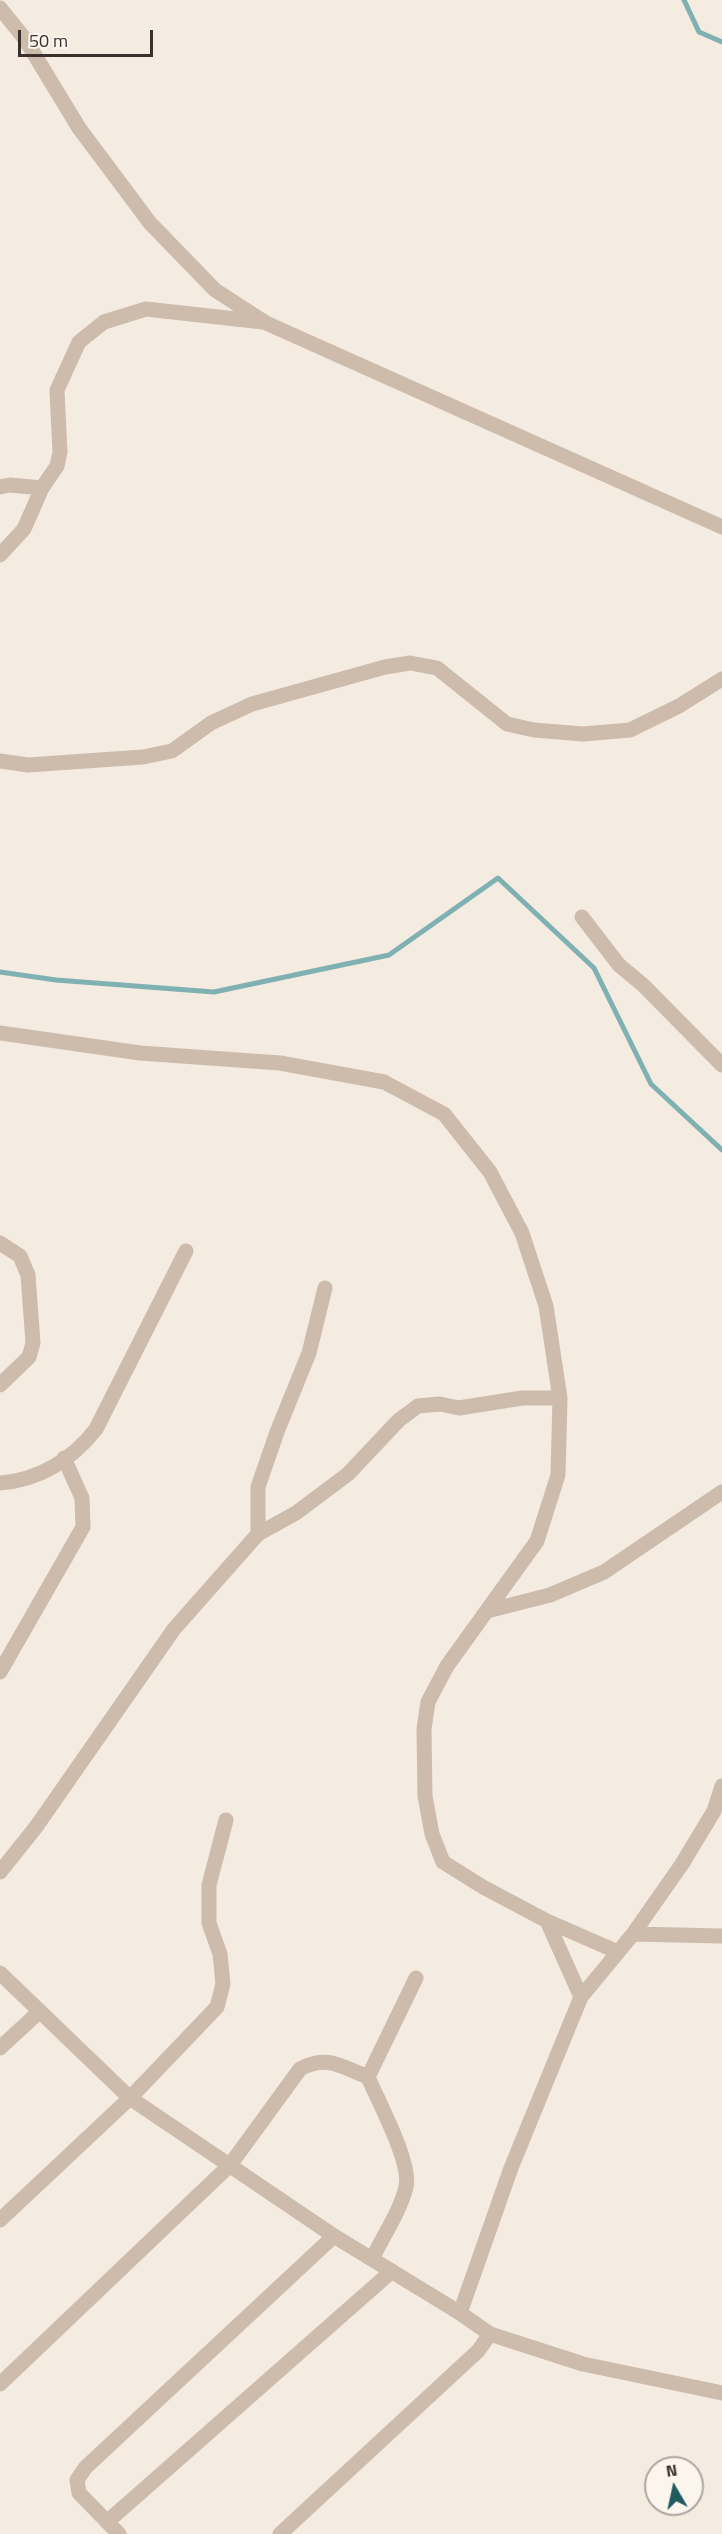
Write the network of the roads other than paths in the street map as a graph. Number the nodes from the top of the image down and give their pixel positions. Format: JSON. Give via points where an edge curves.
{"nodes":[{"id":1,"x":0,"y":8,"type":"edge"},
{"id":2,"x":266,"y":323,"type":"junction"},
{"id":3,"x":0,"y":487,"type":"edge"},
{"id":4,"x":42,"y":488,"type":"junction"},
{"id":5,"x":722,"y":527,"type":"edge"},
{"id":6,"x":0,"y":555,"type":"edge"},
{"id":7,"x":722,"y":679,"type":"edge"},
{"id":8,"x":0,"y":761,"type":"edge"},
{"id":9,"x":582,"y":917,"type":"dead end"},
{"id":10,"x":0,"y":1033,"type":"edge"},
{"id":11,"x":722,"y":1065,"type":"edge"},
{"id":12,"x":0,"y":1243,"type":"edge"},
{"id":13,"x":186,"y":1251,"type":"dead end"},
{"id":14,"x":325,"y":1288,"type":"dead end"},
{"id":15,"x":0,"y":1385,"type":"edge"},
{"id":16,"x":560,"y":1398,"type":"junction"},
{"id":17,"x":64,"y":1458,"type":"junction"},
{"id":18,"x":0,"y":1483,"type":"edge"},
{"id":19,"x":722,"y":1492,"type":"edge"},
{"id":20,"x":258,"y":1534,"type":"junction"},
{"id":21,"x":487,"y":1611,"type":"junction"},
{"id":22,"x":0,"y":1672,"type":"edge"},
{"id":23,"x":722,"y":1786,"type":"edge"},
{"id":24,"x":226,"y":1820,"type":"dead end"},
{"id":25,"x":0,"y":1872,"type":"edge"},
{"id":26,"x":547,"y":1921,"type":"junction"},
{"id":27,"x":633,"y":1935,"type":"junction"},
{"id":28,"x":722,"y":1936,"type":"edge"},
{"id":29,"x":618,"y":1952,"type":"junction"},
{"id":30,"x":0,"y":1973,"type":"edge"},
{"id":31,"x":416,"y":1978,"type":"dead end"},
{"id":32,"x":581,"y":1997,"type":"junction"},
{"id":33,"x":39,"y":2012,"type":"junction"},
{"id":34,"x":0,"y":2048,"type":"edge"},
{"id":35,"x":369,"y":2077,"type":"junction"},
{"id":36,"x":130,"y":2098,"type":"junction"},
{"id":37,"x":230,"y":2165,"type":"junction"},
{"id":38,"x":0,"y":2220,"type":"edge"},
{"id":39,"x":333,"y":2236,"type":"junction"},
{"id":40,"x":372,"y":2259,"type":"junction"},
{"id":41,"x":392,"y":2271,"type":"junction"},
{"id":42,"x":460,"y":2313,"type":"junction"},
{"id":43,"x":490,"y":2334,"type":"junction"},
{"id":44,"x":0,"y":2384,"type":"edge"},
{"id":45,"x":722,"y":2393,"type":"edge"},
{"id":46,"x":107,"y":2522,"type":"junction"},
{"id":47,"x":119,"y":2534,"type":"edge"},
{"id":48,"x":280,"y":2534,"type":"edge"}],
"edges":[{"from":1,"to":2,"type":"street","via":[[25,39],[79,128],[150,223],[215,290]]},
{"from":2,"to":4,"type":"street","via":[[146,309],[104,322],[79,342],[57,390],[60,452],[57,466]]},
{"from":2,"to":5,"type":"street"},
{"from":3,"to":4,"type":"street"},
{"from":4,"to":6,"type":"street","via":[[24,530]]},
{"from":7,"to":8,"type":"street","via":[[630,730],[583,734],[507,724],[437,668],[410,663],[252,704],[211,723],[172,751],[143,757],[28,765]]},
{"from":9,"to":11,"type":"street","via":[[619,965],[644,985]]},
{"from":10,"to":16,"type":"street","via":[[140,1053],[280,1063],[384,1082],[444,1114],[490,1172],[522,1233],[546,1306]]},
{"from":12,"to":15,"type":"street","via":[[21,1256],[28,1275],[33,1343],[29,1357]]},
{"from":13,"to":17,"type":"street","via":[[96,1429]]},
{"from":14,"to":20,"type":"street","via":[[309,1353],[258,1487]]},
{"from":16,"to":20,"type":"street","via":[[522,1398],[459,1408],[440,1404],[418,1406],[399,1420],[348,1474],[296,1513]]},
{"from":16,"to":21,"type":"street","via":[[558,1475],[537,1541]]},
{"from":17,"to":18,"type":"street","via":[[40,1476]]},
{"from":17,"to":22,"type":"street","via":[[82,1498],[83,1527]]},
{"from":19,"to":21,"type":"street","via":[[604,1572],[550,1595]]},
{"from":20,"to":25,"type":"street","via":[[174,1629],[36,1827]]},
{"from":21,"to":26,"type":"street","via":[[447,1666],[428,1702],[424,1729],[425,1796],[432,1834],[443,1862]]},
{"from":23,"to":27,"type":"street","via":[[714,1811]]},
{"from":24,"to":36,"type":"street","via":[[209,1885],[209,1923],[220,1954],[223,1984],[217,2007]]},
{"from":26,"to":29,"type":"street"},
{"from":26,"to":32,"type":"street"},
{"from":27,"to":28,"type":"street"},
{"from":27,"to":29,"type":"street"},
{"from":29,"to":32,"type":"street"},
{"from":30,"to":33,"type":"street"},
{"from":31,"to":35,"type":"street"},
{"from":32,"to":42,"type":"street","via":[[511,2168]]},
{"from":33,"to":34,"type":"street"},
{"from":33,"to":36,"type":"street"},
{"from":35,"to":37,"type":"street","via":[[326,2060],[300,2069]]},
{"from":35,"to":40,"type":"street","via":[[406,2170],[407,2185]]},
{"from":36,"to":37,"type":"street"},
{"from":36,"to":38,"type":"street"},
{"from":37,"to":39,"type":"street"},
{"from":37,"to":44,"type":"street"},
{"from":39,"to":40,"type":"street"},
{"from":39,"to":46,"type":"street","via":[[85,2468],[77,2480],[80,2493]]},
{"from":40,"to":41,"type":"street"},
{"from":41,"to":42,"type":"street"},
{"from":41,"to":46,"type":"street"},
{"from":42,"to":43,"type":"street"},
{"from":43,"to":45,"type":"street","via":[[583,2364]]},
{"from":43,"to":48,"type":"street","via":[[478,2352]]},
{"from":46,"to":47,"type":"street"}]}
